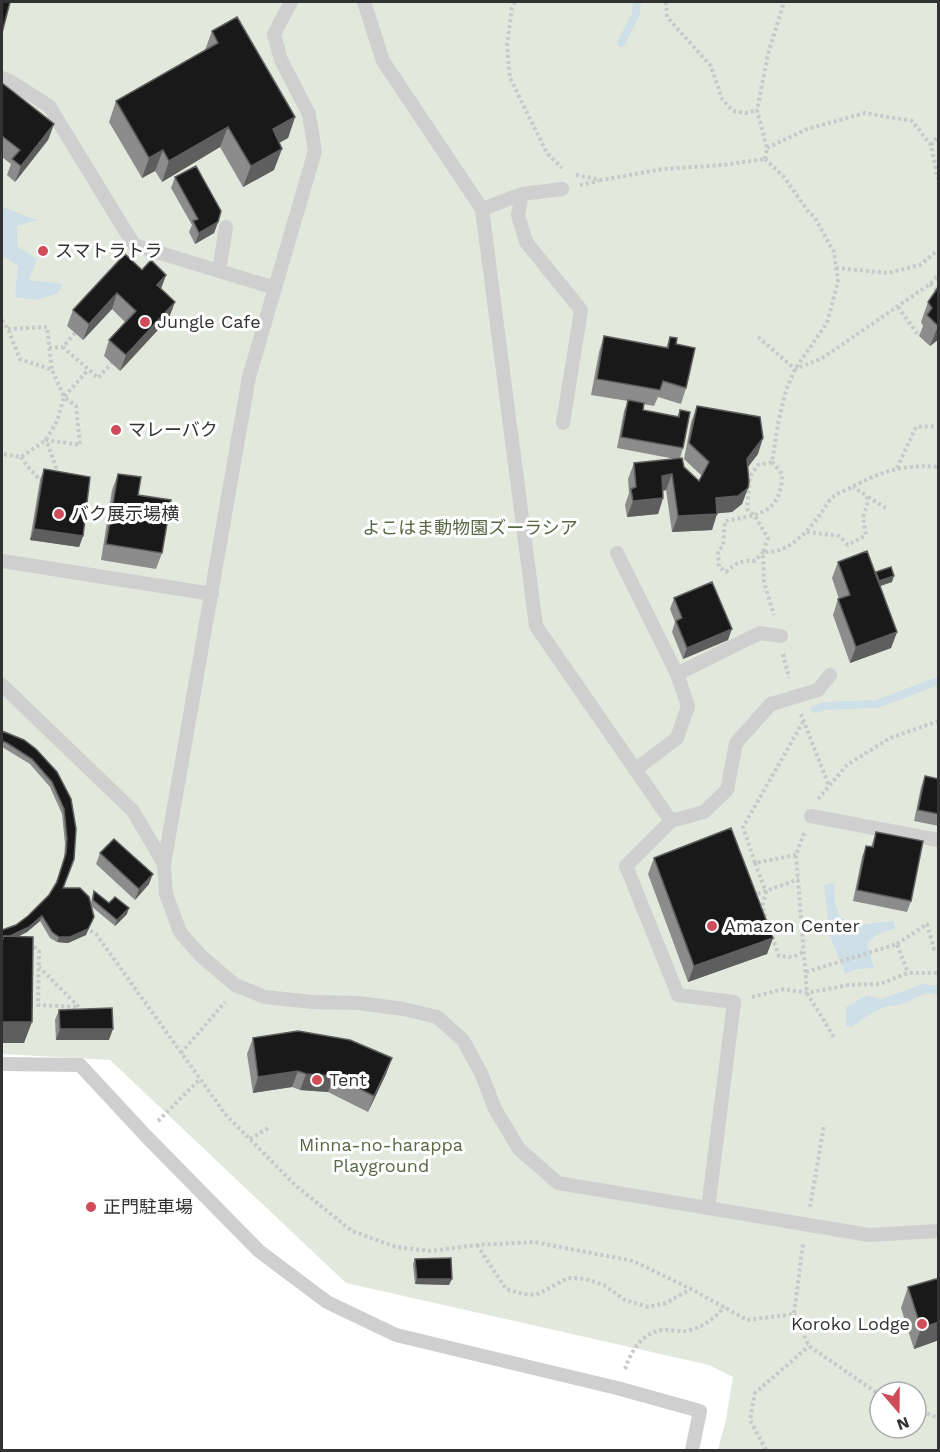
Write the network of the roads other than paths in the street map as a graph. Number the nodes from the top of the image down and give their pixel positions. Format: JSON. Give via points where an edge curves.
{"nodes":[{"id":1,"x":291,"y":2,"type":"edge"},
{"id":2,"x":364,"y":2,"type":"edge"},
{"id":3,"x":2,"y":78,"type":"edge"},
{"id":4,"x":562,"y":189,"type":"dead end"},
{"id":5,"x":522,"y":194,"type":"junction"},
{"id":6,"x":482,"y":209,"type":"junction"},
{"id":7,"x":226,"y":227,"type":"dead end"},
{"id":8,"x":219,"y":271,"type":"junction"},
{"id":9,"x":275,"y":288,"type":"junction"},
{"id":10,"x":563,"y":423,"type":"dead end"},
{"id":11,"x":617,"y":553,"type":"dead end"},
{"id":12,"x":2,"y":561,"type":"edge"},
{"id":13,"x":212,"y":594,"type":"junction"},
{"id":14,"x":781,"y":636,"type":"road end"},
{"id":15,"x":677,"y":674,"type":"junction"},
{"id":16,"x":830,"y":675,"type":"dead end"},
{"id":17,"x":3,"y":689,"type":"edge"},
{"id":18,"x":635,"y":770,"type":"junction"},
{"id":19,"x":811,"y":816,"type":"dead end"},
{"id":20,"x":671,"y":821,"type":"junction"},
{"id":21,"x":939,"y":840,"type":"edge"},
{"id":22,"x":164,"y":864,"type":"junction"},
{"id":23,"x":2,"y":1065,"type":"edge"},
{"id":24,"x":708,"y":1208,"type":"junction"},
{"id":25,"x":939,"y":1231,"type":"edge"},
{"id":26,"x":692,"y":1450,"type":"edge"}],
"edges":[{"from":1,"to":9,"type":"lane","via":[[274,34],[281,60],[309,114],[315,151]]},
{"from":2,"to":6,"type":"lane","via":[[383,61]]},
{"from":3,"to":8,"type":"lane","via":[[49,106],[134,245]]},
{"from":4,"to":5,"type":"lane"},
{"from":5,"to":6,"type":"lane"},
{"from":5,"to":10,"type":"lane","via":[[518,214],[526,242],[581,310]]},
{"from":6,"to":18,"type":"lane","via":[[536,626]]},
{"from":7,"to":8,"type":"lane"},
{"from":8,"to":9,"type":"lane"},
{"from":9,"to":13,"type":"lane","via":[[249,377]]},
{"from":11,"to":15,"type":"lane"},
{"from":12,"to":13,"type":"lane"},
{"from":13,"to":22,"type":"lane"},
{"from":14,"to":15,"type":"lane","via":[[760,633]]},
{"from":15,"to":18,"type":"lane","via":[[688,706],[677,738]]},
{"from":16,"to":20,"type":"lane","via":[[818,690],[771,704],[736,742],[727,790],[704,812]]},
{"from":17,"to":22,"type":"lane","via":[[133,811]]},
{"from":18,"to":20,"type":"lane"},
{"from":19,"to":21,"type":"lane"},
{"from":20,"to":24,"type":"lane","via":[[626,866],[678,995],[734,1002]]},
{"from":22,"to":24,"type":"lane","via":[[166,894],[180,932],[235,986],[265,997],[358,1003],[437,1017],[463,1040],[495,1109],[519,1149],[558,1183]]},
{"from":23,"to":26,"type":"lane","via":[[80,1065],[259,1251],[327,1302],[396,1335],[700,1411]]},
{"from":24,"to":25,"type":"lane","via":[[869,1235]]}]}
